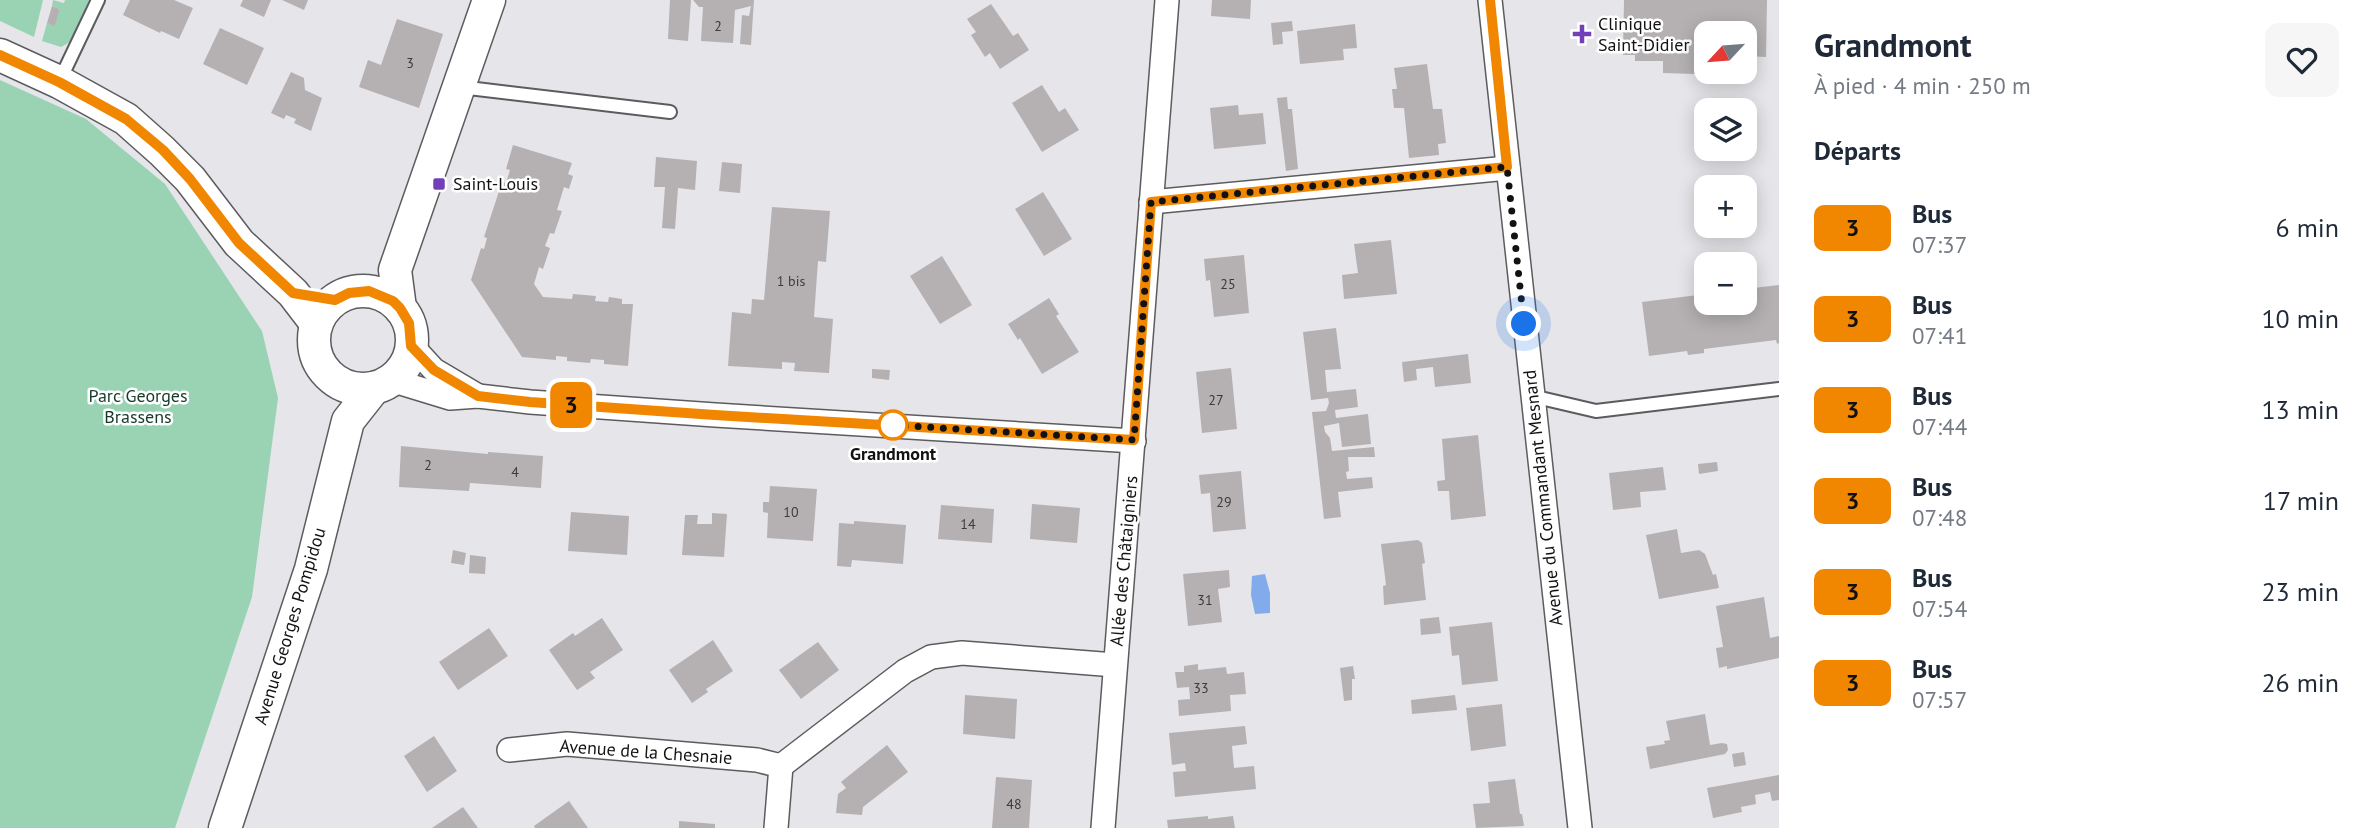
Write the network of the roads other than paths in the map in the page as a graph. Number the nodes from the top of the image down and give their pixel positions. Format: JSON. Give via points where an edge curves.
{"nodes":[{"id":1,"x":98,"y":0,"type":"edge"},
{"id":2,"x":489,"y":0,"type":"edge"},
{"id":3,"x":1167,"y":0,"type":"edge"},
{"id":4,"x":1490,"y":0,"type":"edge"},
{"id":5,"x":0,"y":55,"type":"edge"},
{"id":6,"x":59,"y":82,"type":"junction"},
{"id":7,"x":459,"y":87,"type":"junction"},
{"id":8,"x":670,"y":112,"type":"dead end"},
{"id":9,"x":1507,"y":167,"type":"junction"},
{"id":10,"x":1151,"y":202,"type":"junction"},
{"id":11,"x":395,"y":270,"type":"junction"},
{"id":12,"x":338,"y":304,"type":"junction"},
{"id":13,"x":400,"y":308,"type":"junction"},
{"id":14,"x":411,"y":346,"type":"junction"},
{"id":15,"x":334,"y":380,"type":"junction"},
{"id":16,"x":383,"y":384,"type":"junction"},
{"id":17,"x":1779,"y":389,"type":"edge"},
{"id":18,"x":478,"y":396,"type":"junction"},
{"id":19,"x":1532,"y":396,"type":"junction"},
{"id":20,"x":348,"y":421,"type":"junction"},
{"id":21,"x":1134,"y":440,"type":"junction"},
{"id":22,"x":1115,"y":665,"type":"junction"},
{"id":23,"x":509,"y":750,"type":"dead end"},
{"id":24,"x":781,"y":766,"type":"junction"},
{"id":25,"x":225,"y":828,"type":"edge"},
{"id":26,"x":776,"y":828,"type":"edge"},
{"id":27,"x":1103,"y":828,"type":"edge"},
{"id":28,"x":1580,"y":828,"type":"edge"}],
"edges":[{"from":1,"to":6,"type":"lane"},
{"from":2,"to":7,"type":"street"},
{"from":3,"to":10,"type":"street","name":"Allée des Châtaigniers"},
{"from":4,"to":9,"type":"street","name":"Avenue du Commandant Mesnard"},
{"from":5,"to":6,"type":"street"},
{"from":6,"to":12,"type":"street","via":[[126,119],[163,150],[239,243],[293,293]]},
{"from":7,"to":8,"type":"lane"},
{"from":7,"to":11,"type":"street"},
{"from":9,"to":10,"type":"street"},
{"from":9,"to":19,"type":"street","name":"Avenue du Commandant Mesnard"},
{"from":10,"to":21,"type":"street","name":"Allée des Châtaigniers"},
{"from":11,"to":12,"type":"street"},
{"from":11,"to":13,"type":"street"},
{"from":12,"to":13,"type":"street","via":[[379,293]]},
{"from":12,"to":15,"type":"street","via":[[313,342],[315,355]]},
{"from":13,"to":14,"type":"street","via":[[410,328]]},
{"from":14,"to":16,"type":"street","name":"Avenue Georges Pompidou","via":[[407,363]]},
{"from":14,"to":18,"type":"street","via":[[434,370]]},
{"from":15,"to":16,"type":"street","via":[[356,389]]},
{"from":15,"to":20,"type":"street"},
{"from":16,"to":18,"type":"street","via":[[450,398]]},
{"from":16,"to":20,"type":"street","name":"Avenue Georges Pompidou"},
{"from":17,"to":19,"type":"lane","via":[[1596,411]]},
{"from":18,"to":21,"type":"street"},
{"from":19,"to":28,"type":"street","name":"Avenue du Commandant Mesnard"},
{"from":20,"to":25,"type":"street","name":"Avenue Georges Pompidou","via":[[311,569]]},
{"from":21,"to":22,"type":"street","name":"Allée des Châtaigniers"},
{"from":22,"to":24,"type":"street","via":[[962,653],[931,657],[905,671]]},
{"from":22,"to":27,"type":"street","name":"Allée des Châtaigniers"},
{"from":23,"to":24,"type":"street","name":"Avenue de la Chesnaie","via":[[567,744],[757,760]]},
{"from":24,"to":26,"type":"street"}]}
